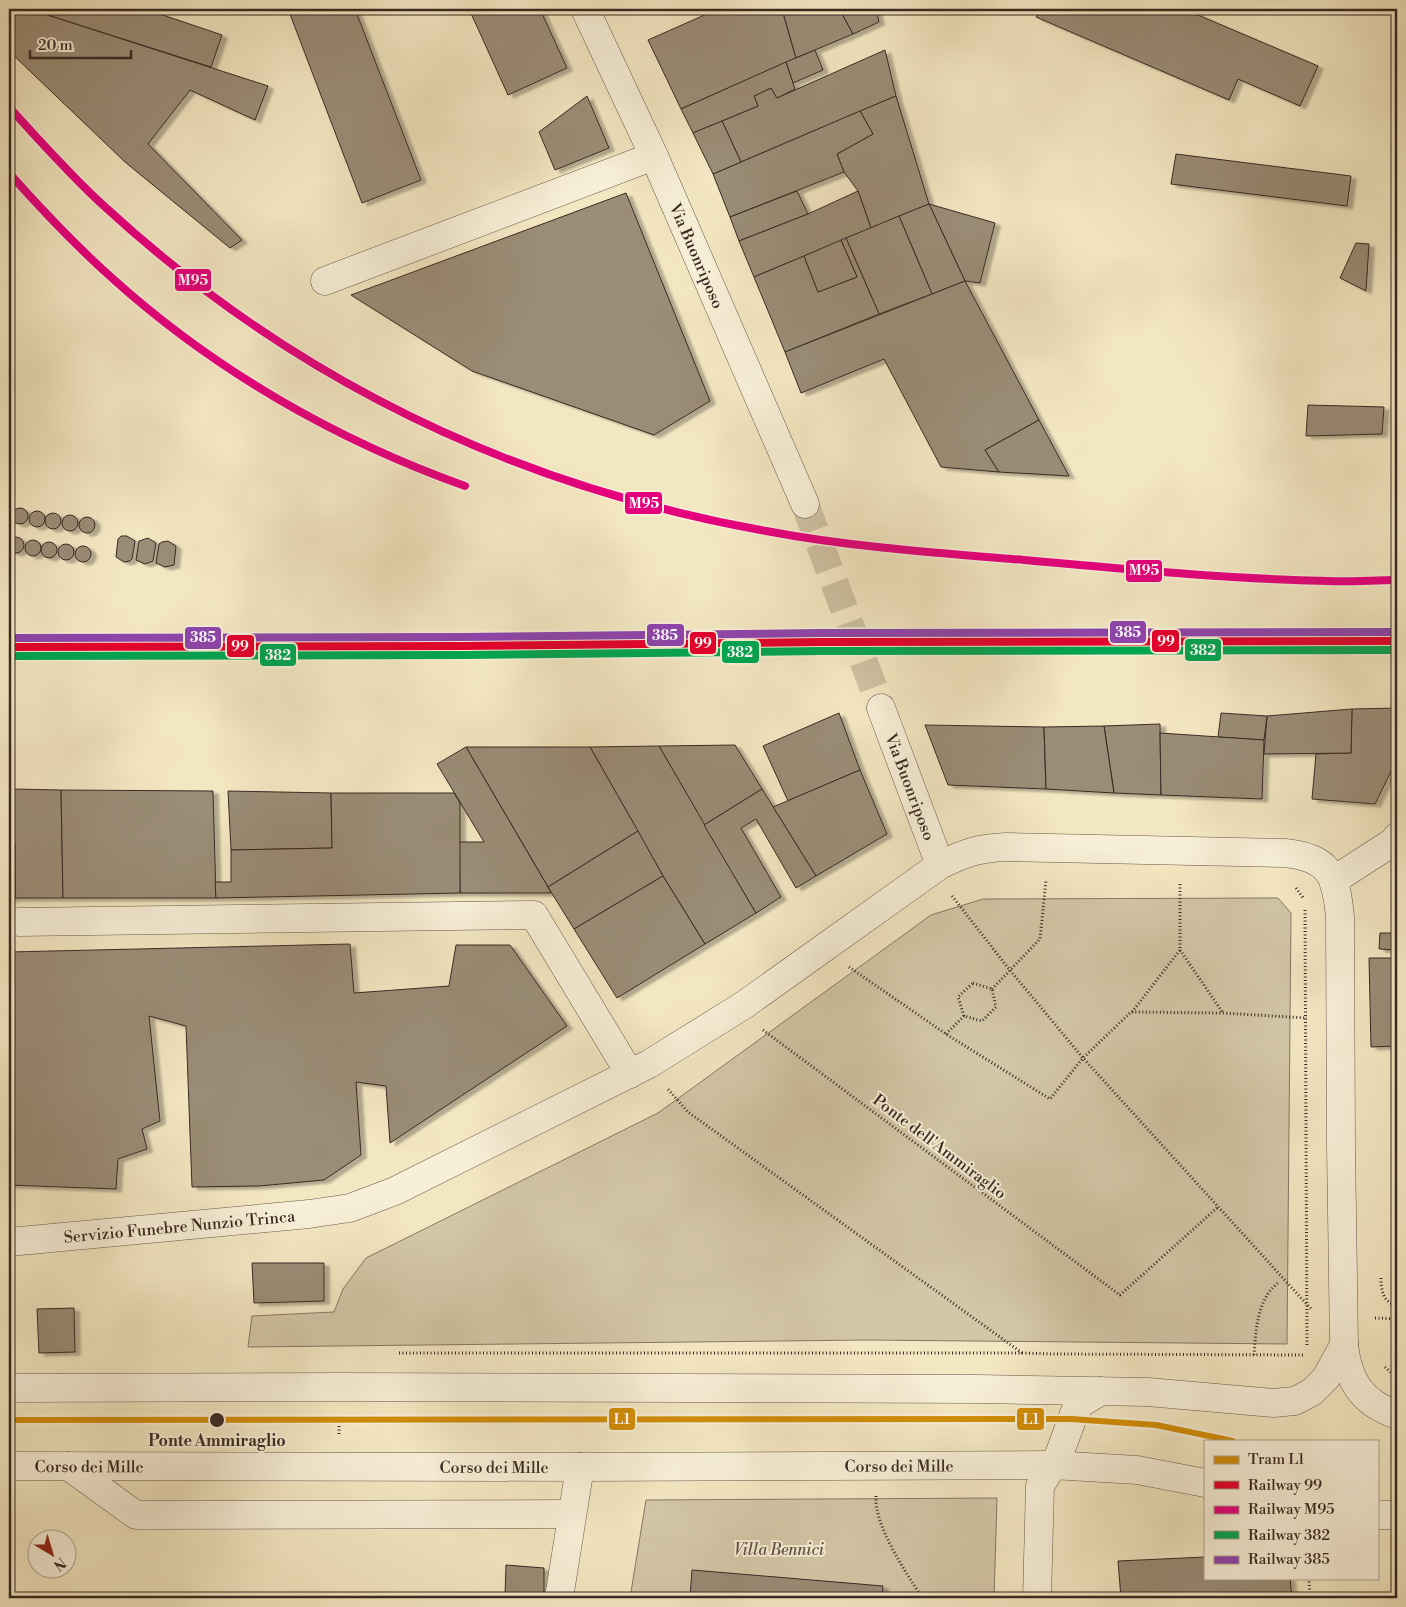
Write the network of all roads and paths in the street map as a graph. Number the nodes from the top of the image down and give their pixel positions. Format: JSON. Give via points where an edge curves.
{"nodes":[{"id":1,"x":585,"y":9,"type":"edge"},
{"id":2,"x":654,"y":156,"type":"junction"},
{"id":3,"x":325,"y":281,"type":"dead end"},
{"id":4,"x":805,"y":504,"type":"tunnel mouth"},
{"id":5,"x":881,"y":708,"type":"tunnel mouth"},
{"id":6,"x":1397,"y":837,"type":"edge"},
{"id":7,"x":1048,"y":848,"type":"junction"},
{"id":8,"x":1180,"y":852,"type":"junction"},
{"id":9,"x":940,"y":865,"type":"junction"},
{"id":10,"x":1334,"y":880,"type":"junction"},
{"id":11,"x":1293,"y":884,"type":"dead end"},
{"id":12,"x":19,"y":922,"type":"dead end"},
{"id":13,"x":823,"y":950,"type":"junction"},
{"id":14,"x":1180,"y":950,"type":"junction"},
{"id":15,"x":1010,"y":969,"type":"junction"},
{"id":16,"x":992,"y":989,"type":"junction"},
{"id":17,"x":1131,"y":1012,"type":"junction"},
{"id":18,"x":1223,"y":1013,"type":"junction"},
{"id":19,"x":964,"y":1016,"type":"junction"},
{"id":20,"x":1306,"y":1018,"type":"junction"},
{"id":21,"x":1340,"y":1020,"type":"junction"},
{"id":22,"x":767,"y":1033,"type":"dead end"},
{"id":23,"x":946,"y":1034,"type":"junction"},
{"id":24,"x":1083,"y":1058,"type":"junction"},
{"id":25,"x":630,"y":1074,"type":"junction"},
{"id":26,"x":664,"y":1084,"type":"dead end"},
{"id":27,"x":1218,"y":1207,"type":"junction"},
{"id":28,"x":9,"y":1242,"type":"edge"},
{"id":29,"x":1381,"y":1278,"type":"dead end"},
{"id":30,"x":1279,"y":1282,"type":"dead end"},
{"id":31,"x":1306,"y":1304,"type":"junction"},
{"id":32,"x":1397,"y":1305,"type":"edge"},
{"id":33,"x":1372,"y":1318,"type":"dead end"},
{"id":34,"x":1397,"y":1319,"type":"edge"},
{"id":35,"x":1344,"y":1345,"type":"junction"},
{"id":36,"x":979,"y":1352,"type":"dead end"},
{"id":37,"x":1022,"y":1353,"type":"junction"},
{"id":38,"x":1254,"y":1355,"type":"junction"},
{"id":39,"x":9,"y":1388,"type":"edge"},
{"id":40,"x":1101,"y":1391,"type":"junction"},
{"id":41,"x":1397,"y":1415,"type":"edge"},
{"id":42,"x":1052,"y":1465,"type":"junction"},
{"id":43,"x":9,"y":1466,"type":"edge"},
{"id":44,"x":68,"y":1466,"type":"junction"},
{"id":45,"x":877,"y":1466,"type":"junction"},
{"id":46,"x":580,"y":1467,"type":"junction"},
{"id":47,"x":1204,"y":1483,"type":"edge"},
{"id":48,"x":572,"y":1514,"type":"junction"},
{"id":49,"x":1378,"y":1515,"type":"edge"},
{"id":50,"x":1397,"y":1515,"type":"edge"},
{"id":51,"x":1309,"y":1580,"type":"edge"},
{"id":52,"x":559,"y":1598,"type":"edge"},
{"id":53,"x":922,"y":1598,"type":"edge"},
{"id":54,"x":1037,"y":1598,"type":"edge"},
{"id":55,"x":1310,"y":1598,"type":"edge"}],
"edges":[{"from":1,"to":2,"type":"street","name":"Via Buonriposo"},
{"from":2,"to":3,"type":"street"},
{"from":2,"to":4,"type":"street","name":"Via Buonriposo"},
{"from":5,"to":9,"type":"street","name":"Via Buonriposo"},
{"from":6,"to":10,"type":"street"},
{"from":7,"to":8,"type":"street","name":"Servizio Funebre Nunzio Trinca"},
{"from":7,"to":9,"type":"street","name":"Servizio Funebre Nunzio Trinca","via":[[985,848]]},
{"from":7,"to":15,"type":"path","via":[[1040,939]]},
{"from":8,"to":10,"type":"street","name":"Servizio Funebre Nunzio Trinca","via":[[1304,855],[1322,865]]},
{"from":8,"to":14,"type":"path"},
{"from":9,"to":13,"type":"street","name":"Servizio Funebre Nunzio Trinca"},
{"from":9,"to":15,"type":"path","via":[[952,897]]},
{"from":10,"to":21,"type":"street","via":[[1340,917]]},
{"from":11,"to":20,"type":"path","via":[[1305,900]]},
{"from":12,"to":25,"type":"street","via":[[534,915]]},
{"from":13,"to":23,"type":"path"},
{"from":13,"to":25,"type":"street","name":"Servizio Funebre Nunzio Trinca","via":[[744,1005]]},
{"from":14,"to":17,"type":"path"},
{"from":14,"to":18,"type":"path"},
{"from":15,"to":16,"type":"path"},
{"from":15,"to":24,"type":"path"},
{"from":16,"to":19,"type":"path","via":[[996,1007],[982,1021]]},
{"from":16,"to":19,"type":"path","via":[[973,983],[958,997]]},
{"from":17,"to":18,"type":"path"},
{"from":17,"to":24,"type":"path"},
{"from":18,"to":20,"type":"path"},
{"from":19,"to":23,"type":"path"},
{"from":20,"to":21,"type":"path"},
{"from":20,"to":31,"type":"path"},
{"from":21,"to":35,"type":"street"},
{"from":22,"to":27,"type":"path","name":"Ponte dell'Ammiraglio","via":[[1120,1295]]},
{"from":23,"to":24,"type":"path","via":[[1050,1100]]},
{"from":24,"to":27,"type":"path"},
{"from":25,"to":28,"type":"street","name":"Servizio Funebre Nunzio Trinca","via":[[395,1191],[350,1208]]},
{"from":26,"to":37,"type":"path","via":[[688,1112]]},
{"from":27,"to":31,"type":"path"},
{"from":29,"to":32,"type":"path","via":[[1384,1298]]},
{"from":30,"to":38,"type":"path","via":[[1270,1289],[1260,1310]]},
{"from":31,"to":35,"type":"path"},
{"from":31,"to":38,"type":"path","via":[[1307,1355]]},
{"from":33,"to":34,"type":"path"},
{"from":35,"to":40,"type":"street","via":[[1326,1378],[1312,1392],[1295,1401],[1273,1403]]},
{"from":35,"to":41,"type":"street","via":[[1352,1379],[1364,1396],[1377,1407]]},
{"from":36,"to":37,"type":"path"},
{"from":37,"to":38,"type":"path"},
{"from":39,"to":40,"type":"street"},
{"from":40,"to":42,"type":"street","via":[[1081,1403],[1075,1411]]},
{"from":42,"to":45,"type":"street","name":"Corso dei Mille"},
{"from":42,"to":47,"type":"street","name":"Corso dei Mille","via":[[1137,1470]]},
{"from":42,"to":54,"type":"street","via":[[1040,1486]]},
{"from":43,"to":44,"type":"street","name":"Corso dei Mille"},
{"from":44,"to":46,"type":"street","name":"Corso dei Mille"},
{"from":44,"to":48,"type":"street","via":[[136,1515]]},
{"from":45,"to":46,"type":"street","name":"Corso dei Mille"},
{"from":45,"to":53,"type":"path","via":[[875,1506],[894,1552]]},
{"from":46,"to":48,"type":"street"},
{"from":48,"to":52,"type":"street"},
{"from":49,"to":50,"type":"street"},
{"from":51,"to":55,"type":"path"}]}
